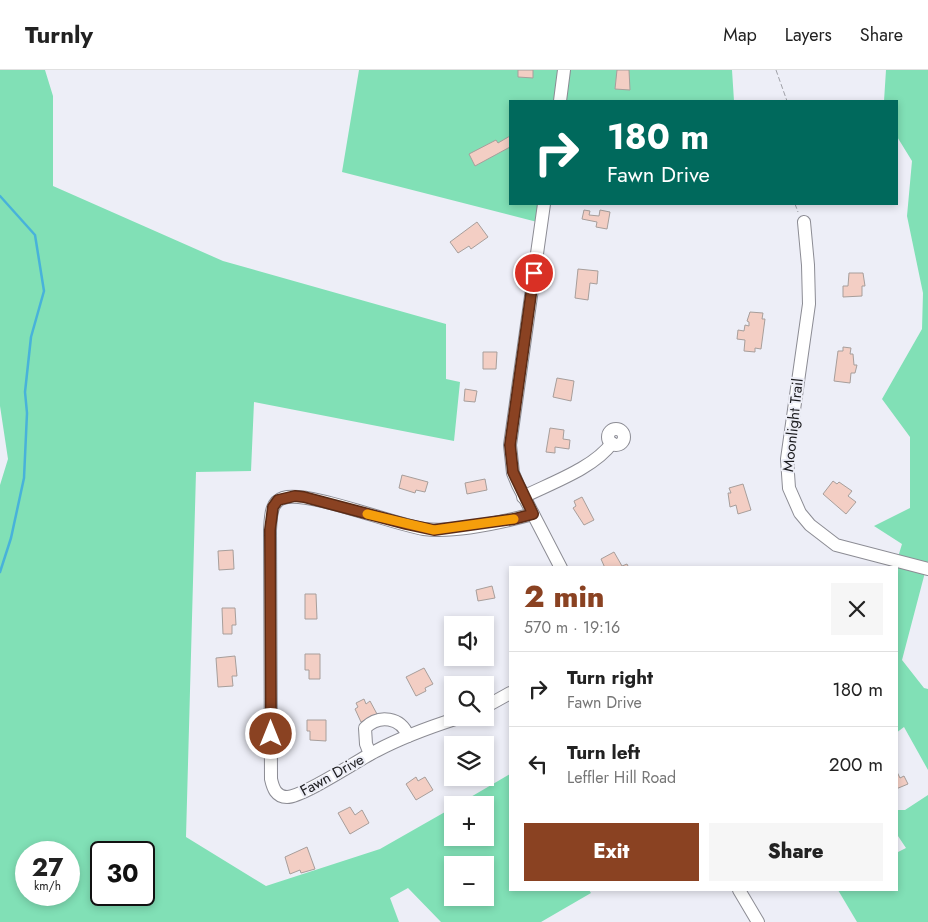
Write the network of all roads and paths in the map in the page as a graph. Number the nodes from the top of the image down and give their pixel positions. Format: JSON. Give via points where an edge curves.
{"nodes":[{"id":1,"x":564,"y":70,"type":"edge"},
{"id":2,"x":776,"y":70,"type":"edge"},
{"id":3,"x":560,"y":100,"type":"edge"},
{"id":4,"x":787,"y":100,"type":"edge"},
{"id":5,"x":544,"y":205,"type":"edge"},
{"id":6,"x":804,"y":222,"type":"dead end"},
{"id":7,"x":612,"y":443,"type":"dead end"},
{"id":8,"x":523,"y":496,"type":"junction"},
{"id":9,"x":533,"y":514,"type":"junction"},
{"id":10,"x":560,"y":566,"type":"edge"},
{"id":11,"x":928,"y":569,"type":"edge"},
{"id":12,"x":509,"y":694,"type":"edge"},
{"id":13,"x":494,"y":702,"type":"edge"},
{"id":14,"x":444,"y":723,"type":"edge"},
{"id":15,"x":408,"y":736,"type":"junction"},
{"id":16,"x":370,"y":754,"type":"junction"},
{"id":17,"x":740,"y":891,"type":"edge"},
{"id":18,"x":758,"y":922,"type":"edge"}],
"edges":[{"from":1,"to":3,"type":"street"},
{"from":2,"to":4,"type":"path"},
{"from":5,"to":8,"type":"street","via":[[510,445],[513,472]]},
{"from":6,"to":11,"type":"street","name":"Moonlight Trail","via":[[808,304],[787,459],[789,488],[810,526],[836,545]]},
{"from":7,"to":8,"type":"street","via":[[593,462]]},
{"from":8,"to":9,"type":"street"},
{"from":9,"to":10,"type":"street"},
{"from":9,"to":16,"type":"street","name":"Fawn Drive","via":[[434,530],[304,497],[278,500],[273,507],[270,530],[273,789],[278,795],[293,796]]},
{"from":12,"to":13,"type":"street"},
{"from":14,"to":15,"type":"street","name":"Fawn Drive"},
{"from":15,"to":16,"type":"street","name":"Fawn Drive"},
{"from":15,"to":16,"type":"street","via":[[405,727],[397,721],[372,721],[365,728]]},
{"from":17,"to":18,"type":"street"}]}
